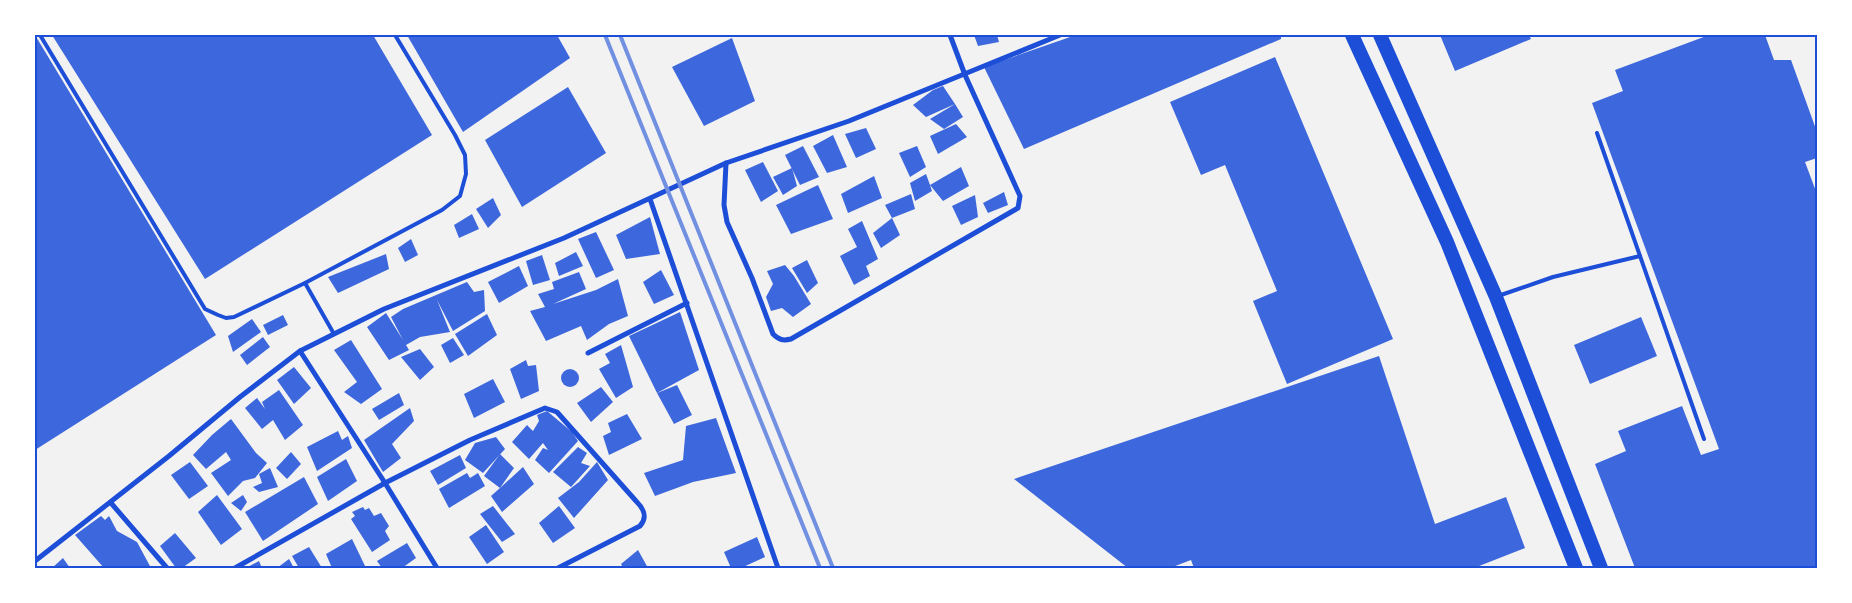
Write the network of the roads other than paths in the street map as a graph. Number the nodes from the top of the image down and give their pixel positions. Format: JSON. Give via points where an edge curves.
{"nodes":[{"id":1,"x":40,"y":35,"type":"edge"},
{"id":2,"x":395,"y":35,"type":"edge"},
{"id":3,"x":950,"y":35,"type":"edge"},
{"id":4,"x":1060,"y":35,"type":"edge"},
{"id":5,"x":1352,"y":35,"type":"edge"},
{"id":6,"x":1380,"y":35,"type":"edge"},
{"id":7,"x":965,"y":74,"type":"junction"},
{"id":8,"x":1598,"y":133,"type":"dead end"},
{"id":9,"x":726,"y":163,"type":"junction"},
{"id":10,"x":650,"y":199,"type":"junction"},
{"id":11,"x":1640,"y":256,"type":"junction"},
{"id":12,"x":305,"y":283,"type":"junction"},
{"id":13,"x":1496,"y":297,"type":"junction"},
{"id":14,"x":687,"y":303,"type":"junction"},
{"id":15,"x":334,"y":334,"type":"junction"},
{"id":16,"x":300,"y":351,"type":"junction"},
{"id":17,"x":588,"y":353,"type":"dead end"},
{"id":18,"x":1704,"y":438,"type":"dead end"},
{"id":19,"x":385,"y":483,"type":"junction"},
{"id":20,"x":110,"y":503,"type":"junction"},
{"id":21,"x":35,"y":561,"type":"edge"},
{"id":22,"x":167,"y":568,"type":"edge"},
{"id":23,"x":235,"y":568,"type":"edge"},
{"id":24,"x":437,"y":568,"type":"edge"},
{"id":25,"x":558,"y":568,"type":"edge"},
{"id":26,"x":778,"y":568,"type":"edge"},
{"id":27,"x":1576,"y":568,"type":"edge"},
{"id":28,"x":1601,"y":568,"type":"edge"}],
"edges":[{"from":1,"to":12,"type":"lane","via":[[205,309],[218,316],[234,317]]},
{"from":2,"to":12,"type":"lane","via":[[465,155],[466,174],[460,196],[442,210]]},
{"from":3,"to":7,"type":"street"},
{"from":4,"to":7,"type":"street"},
{"from":5,"to":27,"type":"highway","via":[[1447,242]]},
{"from":6,"to":13,"type":"highway"},
{"from":7,"to":9,"type":"street","via":[[849,121]]},
{"from":7,"to":9,"type":"street","via":[[1020,196],[1018,208],[791,339],[782,340],[774,334],[728,222],[724,206]]},
{"from":8,"to":11,"type":"lane"},
{"from":9,"to":10,"type":"street"},
{"from":10,"to":14,"type":"street"},
{"from":10,"to":15,"type":"street","via":[[564,238],[399,302]]},
{"from":11,"to":13,"type":"lane","via":[[1553,276]]},
{"from":11,"to":18,"type":"lane"},
{"from":12,"to":15,"type":"lane"},
{"from":13,"to":28,"type":"highway"},
{"from":14,"to":17,"type":"street"},
{"from":14,"to":26,"type":"street"},
{"from":15,"to":16,"type":"street"},
{"from":16,"to":19,"type":"street"},
{"from":16,"to":20,"type":"street"},
{"from":19,"to":23,"type":"street"},
{"from":19,"to":24,"type":"street"},
{"from":19,"to":25,"type":"street","via":[[470,440],[545,408],[552,409],[644,513],[640,526]]},
{"from":20,"to":21,"type":"street"},
{"from":20,"to":22,"type":"street"}]}
